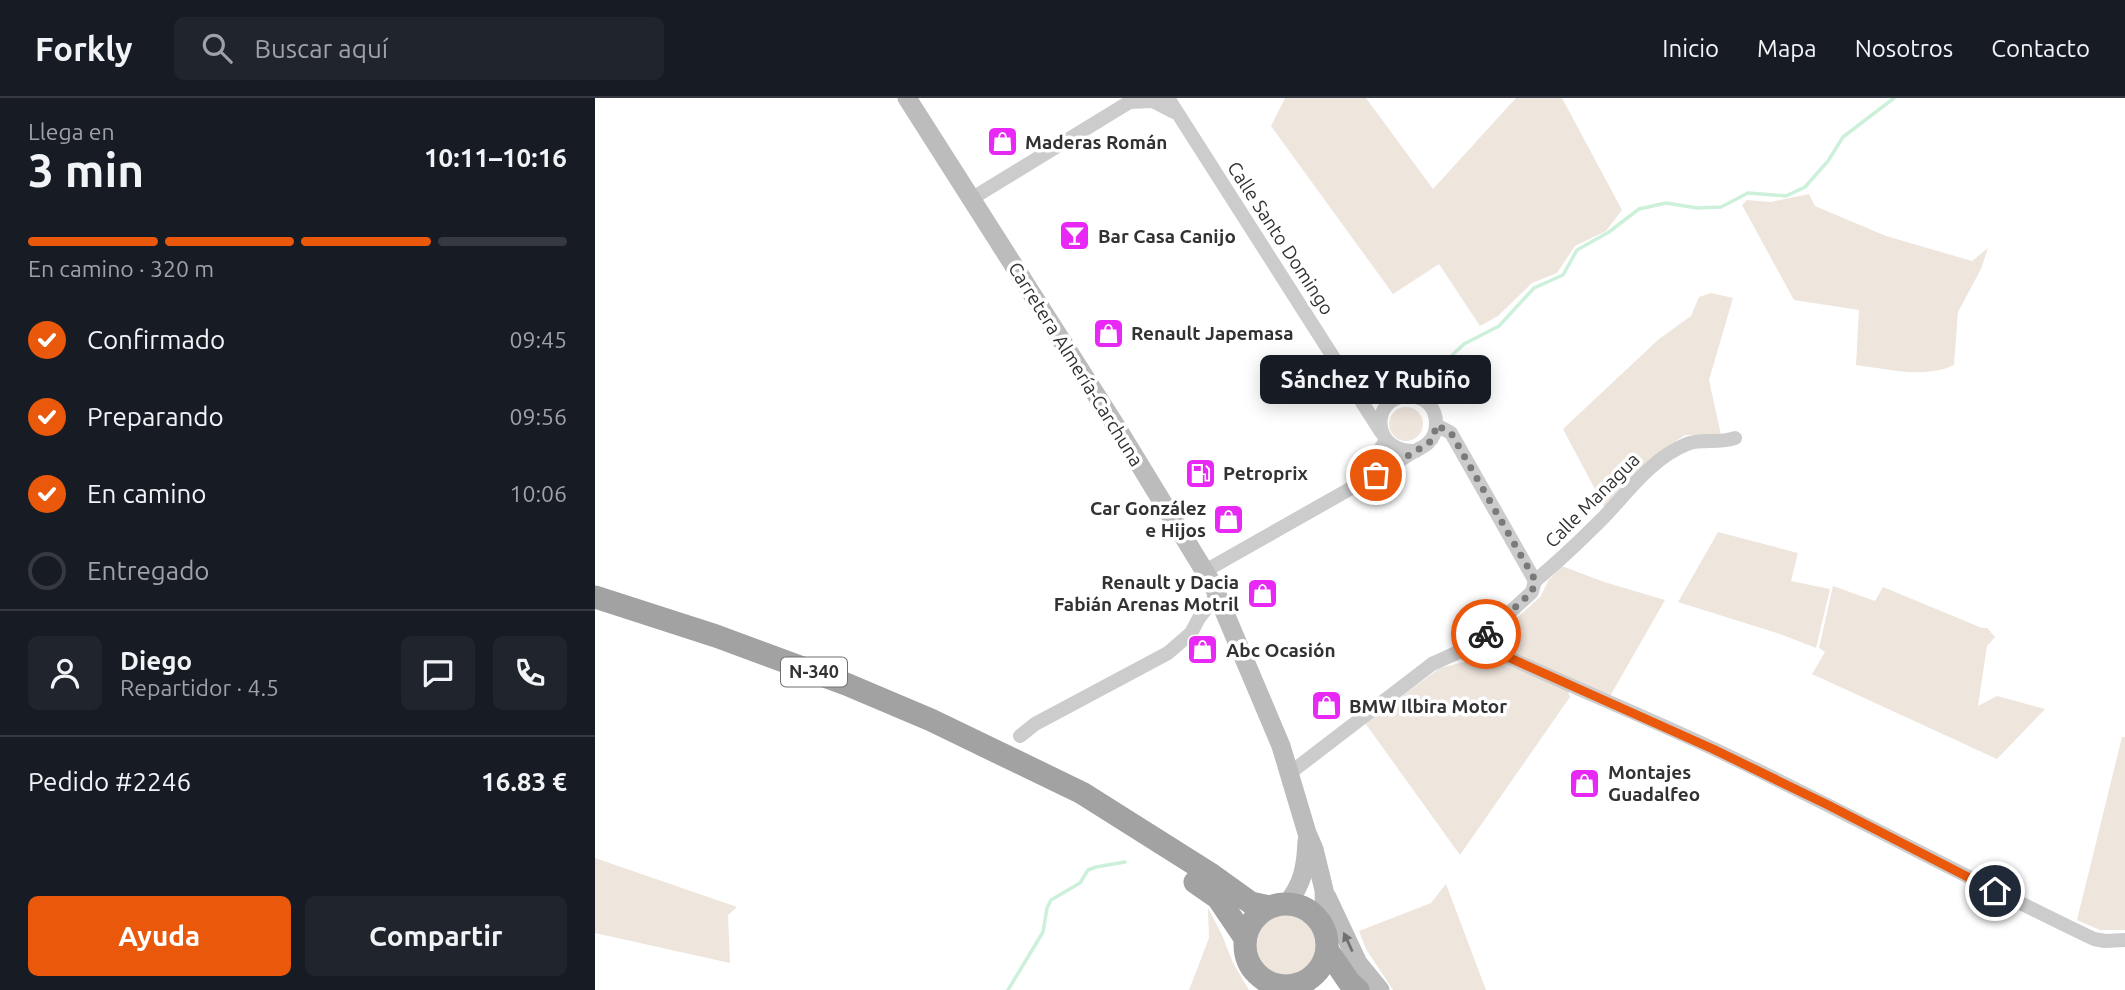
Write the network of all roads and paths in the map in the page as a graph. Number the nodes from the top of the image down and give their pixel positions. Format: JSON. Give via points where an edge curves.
{"nodes":[{"id":1,"x":907,"y":98,"type":"edge"},
{"id":2,"x":1168,"y":98,"type":"edge"},
{"id":3,"x":1177,"y":98,"type":"edge"},
{"id":4,"x":1133,"y":99,"type":"edge"},
{"id":5,"x":1178,"y":114,"type":"junction"},
{"id":6,"x":971,"y":199,"type":"junction"},
{"id":7,"x":1361,"y":398,"type":"junction"},
{"id":8,"x":1384,"y":409,"type":"junction"},
{"id":9,"x":1436,"y":425,"type":"junction"},
{"id":10,"x":1384,"y":437,"type":"junction"},
{"id":11,"x":1735,"y":438,"type":"dead end"},
{"id":12,"x":1416,"y":451,"type":"junction"},
{"id":13,"x":1355,"y":486,"type":"junction"},
{"id":14,"x":1205,"y":571,"type":"junction"},
{"id":15,"x":1535,"y":580,"type":"junction"},
{"id":16,"x":1217,"y":595,"type":"junction"},
{"id":17,"x":595,"y":597,"type":"edge"},
{"id":18,"x":1474,"y":645,"type":"junction"},
{"id":19,"x":1020,"y":736,"type":"dead end"},
{"id":20,"x":1025,"y":766,"type":"junction"},
{"id":21,"x":1290,"y":773,"type":"junction"},
{"id":22,"x":1307,"y":833,"type":"junction"},
{"id":23,"x":1324,"y":890,"type":"junction"},
{"id":24,"x":1279,"y":905,"type":"junction"},
{"id":25,"x":1245,"y":938,"type":"junction"},
{"id":26,"x":1327,"y":940,"type":"junction"},
{"id":27,"x":2125,"y":940,"type":"edge"},
{"id":28,"x":1299,"y":985,"type":"junction"},
{"id":29,"x":1326,"y":990,"type":"edge"},
{"id":30,"x":1358,"y":990,"type":"edge"},
{"id":31,"x":1380,"y":990,"type":"edge"}],
"edges":[{"from":1,"to":6,"type":"main road","name":"Carretera Almería-Carchuna"},
{"from":2,"to":5,"type":"street","name":"Calle Santo Domingo"},
{"from":3,"to":5,"type":"street"},
{"from":4,"to":5,"type":"street","via":[[1153,101]]},
{"from":4,"to":6,"type":"street"},
{"from":5,"to":7,"type":"street","name":"Calle Santo Domingo"},
{"from":6,"to":14,"type":"main road","name":"Carretera Almería-Carchuna"},
{"from":7,"to":8,"type":"street"},
{"from":7,"to":10,"type":"street","name":"Calle Santo Domingo"},
{"from":8,"to":9,"type":"street","via":[[1401,396],[1412,396],[1431,407]]},
{"from":8,"to":10,"type":"street","via":[[1380,421]]},
{"from":9,"to":12,"type":"street","via":[[1429,443]]},
{"from":9,"to":15,"type":"street","name":"Calle Managua","via":[[1451,433]]},
{"from":10,"to":12,"type":"street","via":[[1394,448]]},
{"from":10,"to":13,"type":"street"},
{"from":11,"to":15,"type":"street","name":"Calle Managua","via":[[1691,442],[1674,450]]},
{"from":12,"to":13,"type":"street"},
{"from":13,"to":14,"type":"street"},
{"from":14,"to":16,"type":"main road","name":"Carretera Almería-Carchuna"},
{"from":15,"to":18,"type":"street","via":[[1532,592]]},
{"from":16,"to":19,"type":"street","via":[[1191,633],[1168,653]]},
{"from":16,"to":21,"type":"main road","name":"Carretera Almería-Carchuna"},
{"from":17,"to":20,"type":"highway","number":"N-340","via":[[846,684]]},
{"from":18,"to":21,"type":"street","via":[[1432,664]]},
{"from":18,"to":27,"type":"street","via":[[1713,749],[2094,939]]},
{"from":20,"to":24,"type":"highway","number":"N-340","via":[[1082,793],[1251,903]]},
{"from":20,"to":25,"type":"highway","number":"N-340","via":[[1218,898]]},
{"from":21,"to":22,"type":"main road","name":"Carretera Almería-Carchuna"},
{"from":22,"to":23,"type":"main road","name":"Carretera Almería-Carchuna"},
{"from":22,"to":24,"type":"main road","via":[[1300,883]]},
{"from":23,"to":26,"type":"main road"},
{"from":31,"to":23,"type":"main road","one_way":true,"via":[[1358,963]]},
{"from":24,"to":25,"type":"highway","via":[[1259,914]]},
{"from":24,"to":26,"type":"highway","number":"N-340","via":[[1299,905],[1310,911],[1319,919]]},
{"from":25,"to":28,"type":"highway","number":"N-340","via":[[1245,951],[1256,974],[1277,986]]},
{"from":26,"to":28,"type":"highway","via":[[1325,962],[1310,980]]},
{"from":26,"to":30,"type":"highway","number":"N-340"},
{"from":28,"to":29,"type":"highway","number":"N-340"}]}
